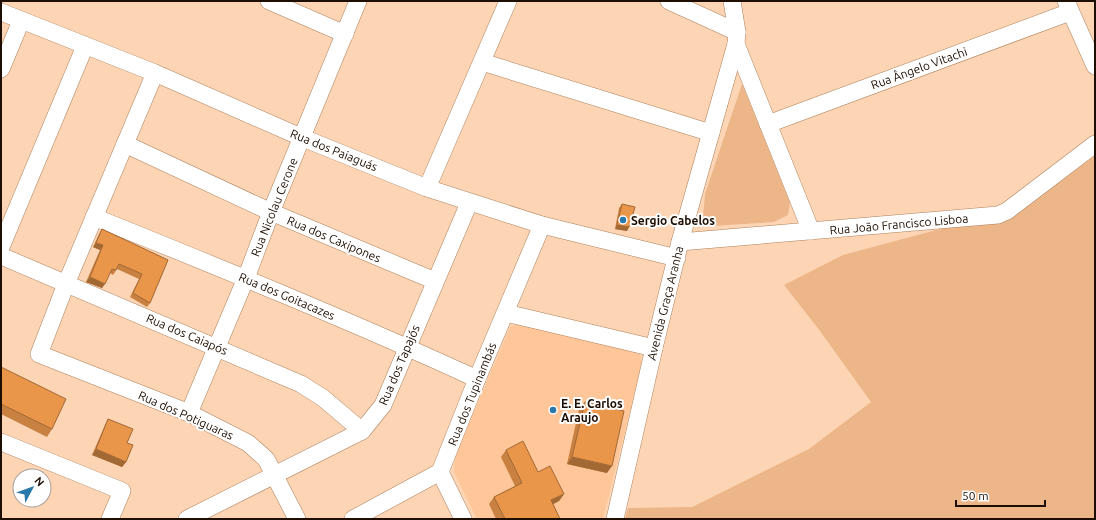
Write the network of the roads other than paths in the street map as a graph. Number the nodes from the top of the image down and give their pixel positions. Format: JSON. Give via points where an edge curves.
{"nodes":[{"id":1,"x":269,"y":1,"type":"edge"},
{"id":2,"x":358,"y":1,"type":"edge"},
{"id":3,"x":508,"y":1,"type":"edge"},
{"id":4,"x":669,"y":1,"type":"edge"},
{"id":5,"x":732,"y":1,"type":"edge"},
{"id":6,"x":1068,"y":6,"type":"edge"},
{"id":7,"x":1,"y":12,"type":"edge"},
{"id":8,"x":21,"y":21,"type":"junction"},
{"id":9,"x":345,"y":34,"type":"junction"},
{"id":10,"x":737,"y":38,"type":"junction"},
{"id":11,"x":85,"y":46,"type":"junction"},
{"id":12,"x":482,"y":62,"type":"junction"},
{"id":13,"x":1095,"y":66,"type":"edge"},
{"id":14,"x":1,"y":69,"type":"edge"},
{"id":15,"x":155,"y":73,"type":"junction"},
{"id":16,"x":768,"y":124,"type":"junction"},
{"id":17,"x":711,"y":134,"type":"junction"},
{"id":18,"x":303,"y":138,"type":"junction"},
{"id":19,"x":125,"y":144,"type":"junction"},
{"id":20,"x":1095,"y":144,"type":"edge"},
{"id":21,"x":427,"y":188,"type":"junction"},
{"id":22,"x":469,"y":203,"type":"junction"},
{"id":23,"x":271,"y":212,"type":"junction"},
{"id":24,"x":94,"y":217,"type":"junction"},
{"id":25,"x":542,"y":225,"type":"junction"},
{"id":26,"x":810,"y":231,"type":"junction"},
{"id":27,"x":1,"y":247,"type":"edge"},
{"id":28,"x":678,"y":250,"type":"junction"},
{"id":29,"x":1,"y":256,"type":"edge"},
{"id":30,"x":246,"y":278,"type":"junction"},
{"id":31,"x":435,"y":281,"type":"junction"},
{"id":32,"x":66,"y":284,"type":"junction"},
{"id":33,"x":506,"y":312,"type":"junction"},
{"id":34,"x":407,"y":346,"type":"junction"},
{"id":35,"x":217,"y":347,"type":"junction"},
{"id":36,"x":654,"y":348,"type":"junction"},
{"id":37,"x":477,"y":379,"type":"junction"},
{"id":38,"x":189,"y":413,"type":"junction"},
{"id":39,"x":362,"y":431,"type":"junction"},
{"id":40,"x":1,"y":442,"type":"edge"},
{"id":41,"x":440,"y":472,"type":"junction"},
{"id":42,"x":276,"y":476,"type":"junction"},
{"id":43,"x":110,"y":519,"type":"edge"},
{"id":44,"x":187,"y":519,"type":"edge"},
{"id":45,"x":298,"y":519,"type":"edge"},
{"id":46,"x":353,"y":519,"type":"edge"},
{"id":47,"x":463,"y":519,"type":"edge"},
{"id":48,"x":615,"y":519,"type":"edge"}],
"edges":[{"from":1,"to":9,"type":"street"},
{"from":2,"to":9,"type":"street","name":"Rua Nicolau Cerone"},
{"from":3,"to":12,"type":"street"},
{"from":4,"to":10,"type":"street"},
{"from":5,"to":10,"type":"street"},
{"from":6,"to":13,"type":"street"},
{"from":6,"to":16,"type":"street","name":"Rua Ângelo Vitachi"},
{"from":7,"to":8,"type":"street","name":"Rua dos Paiaguás"},
{"from":8,"to":11,"type":"street","name":"Rua dos Paiaguás"},
{"from":8,"to":14,"type":"street"},
{"from":9,"to":18,"type":"street","name":"Rua Nicolau Cerone"},
{"from":10,"to":16,"type":"street"},
{"from":10,"to":17,"type":"street","name":"Avenida Graça Aranha"},
{"from":11,"to":15,"type":"street","name":"Rua dos Paiaguás"},
{"from":11,"to":27,"type":"street"},
{"from":12,"to":17,"type":"street"},
{"from":12,"to":21,"type":"street"},
{"from":15,"to":18,"type":"street","name":"Rua dos Paiaguás"},
{"from":15,"to":19,"type":"street"},
{"from":16,"to":26,"type":"street"},
{"from":17,"to":28,"type":"street","name":"Avenida Graça Aranha"},
{"from":18,"to":21,"type":"street","name":"Rua dos Paiaguás"},
{"from":18,"to":23,"type":"street","name":"Rua Nicolau Cerone"},
{"from":19,"to":23,"type":"street","name":"Rua dos Caxipones"},
{"from":19,"to":24,"type":"street"},
{"from":20,"to":26,"type":"street","name":"Rua João Francisco Lisboa","via":[[998,215]]},
{"from":21,"to":22,"type":"street","name":"Rua dos Paiaguás"},
{"from":22,"to":25,"type":"street","name":"Rua dos Paiaguás"},
{"from":22,"to":31,"type":"street","name":"Rua dos Tapajós"},
{"from":23,"to":30,"type":"street","name":"Rua Nicolau Cerone"},
{"from":23,"to":31,"type":"street","name":"Rua dos Caxipones"},
{"from":24,"to":30,"type":"street","name":"Rua dos Goitacazes"},
{"from":24,"to":32,"type":"street"},
{"from":25,"to":28,"type":"street","name":"Rua dos Paiaguás"},
{"from":25,"to":33,"type":"street","name":"Rua dos Tupinambás"},
{"from":26,"to":28,"type":"street","name":"Rua João Francisco Lisboa"},
{"from":28,"to":36,"type":"street","name":"Avenida Graça Aranha"},
{"from":29,"to":32,"type":"street","name":"Rua dos Caiapós"},
{"from":30,"to":34,"type":"street","name":"Rua dos Goitacazes"},
{"from":30,"to":35,"type":"street","name":"Rua Nicolau Cerone"},
{"from":31,"to":34,"type":"street","name":"Rua dos Tapajós"},
{"from":32,"to":35,"type":"street","name":"Rua dos Caiapós"},
{"from":32,"to":38,"type":"street","name":"Rua dos Potiguaras","via":[[39,354]]},
{"from":33,"to":36,"type":"street"},
{"from":33,"to":37,"type":"street","name":"Rua dos Tupinambás"},
{"from":34,"to":37,"type":"street","name":"Rua dos Goitacazes"},
{"from":34,"to":39,"type":"street","name":"Rua dos Tapajós","via":[[383,405]]},
{"from":35,"to":38,"type":"street","name":"Rua Nicolau Cerone"},
{"from":35,"to":39,"type":"street","name":"Rua dos Caiapós","via":[[301,384]]},
{"from":36,"to":48,"type":"street","name":"Avenida Graça Aranha"},
{"from":37,"to":41,"type":"street","name":"Rua dos Tupinambás"},
{"from":38,"to":42,"type":"street","name":"Rua dos Potiguaras","via":[[248,443],[266,459]]},
{"from":39,"to":42,"type":"street","name":"Rua dos Tapajós"},
{"from":40,"to":43,"type":"street","via":[[122,491]]},
{"from":41,"to":46,"type":"street"},
{"from":41,"to":47,"type":"street"},
{"from":42,"to":44,"type":"street","name":"Rua dos Tapajós"},
{"from":42,"to":45,"type":"street","name":"Rua dos Potiguaras"}]}
